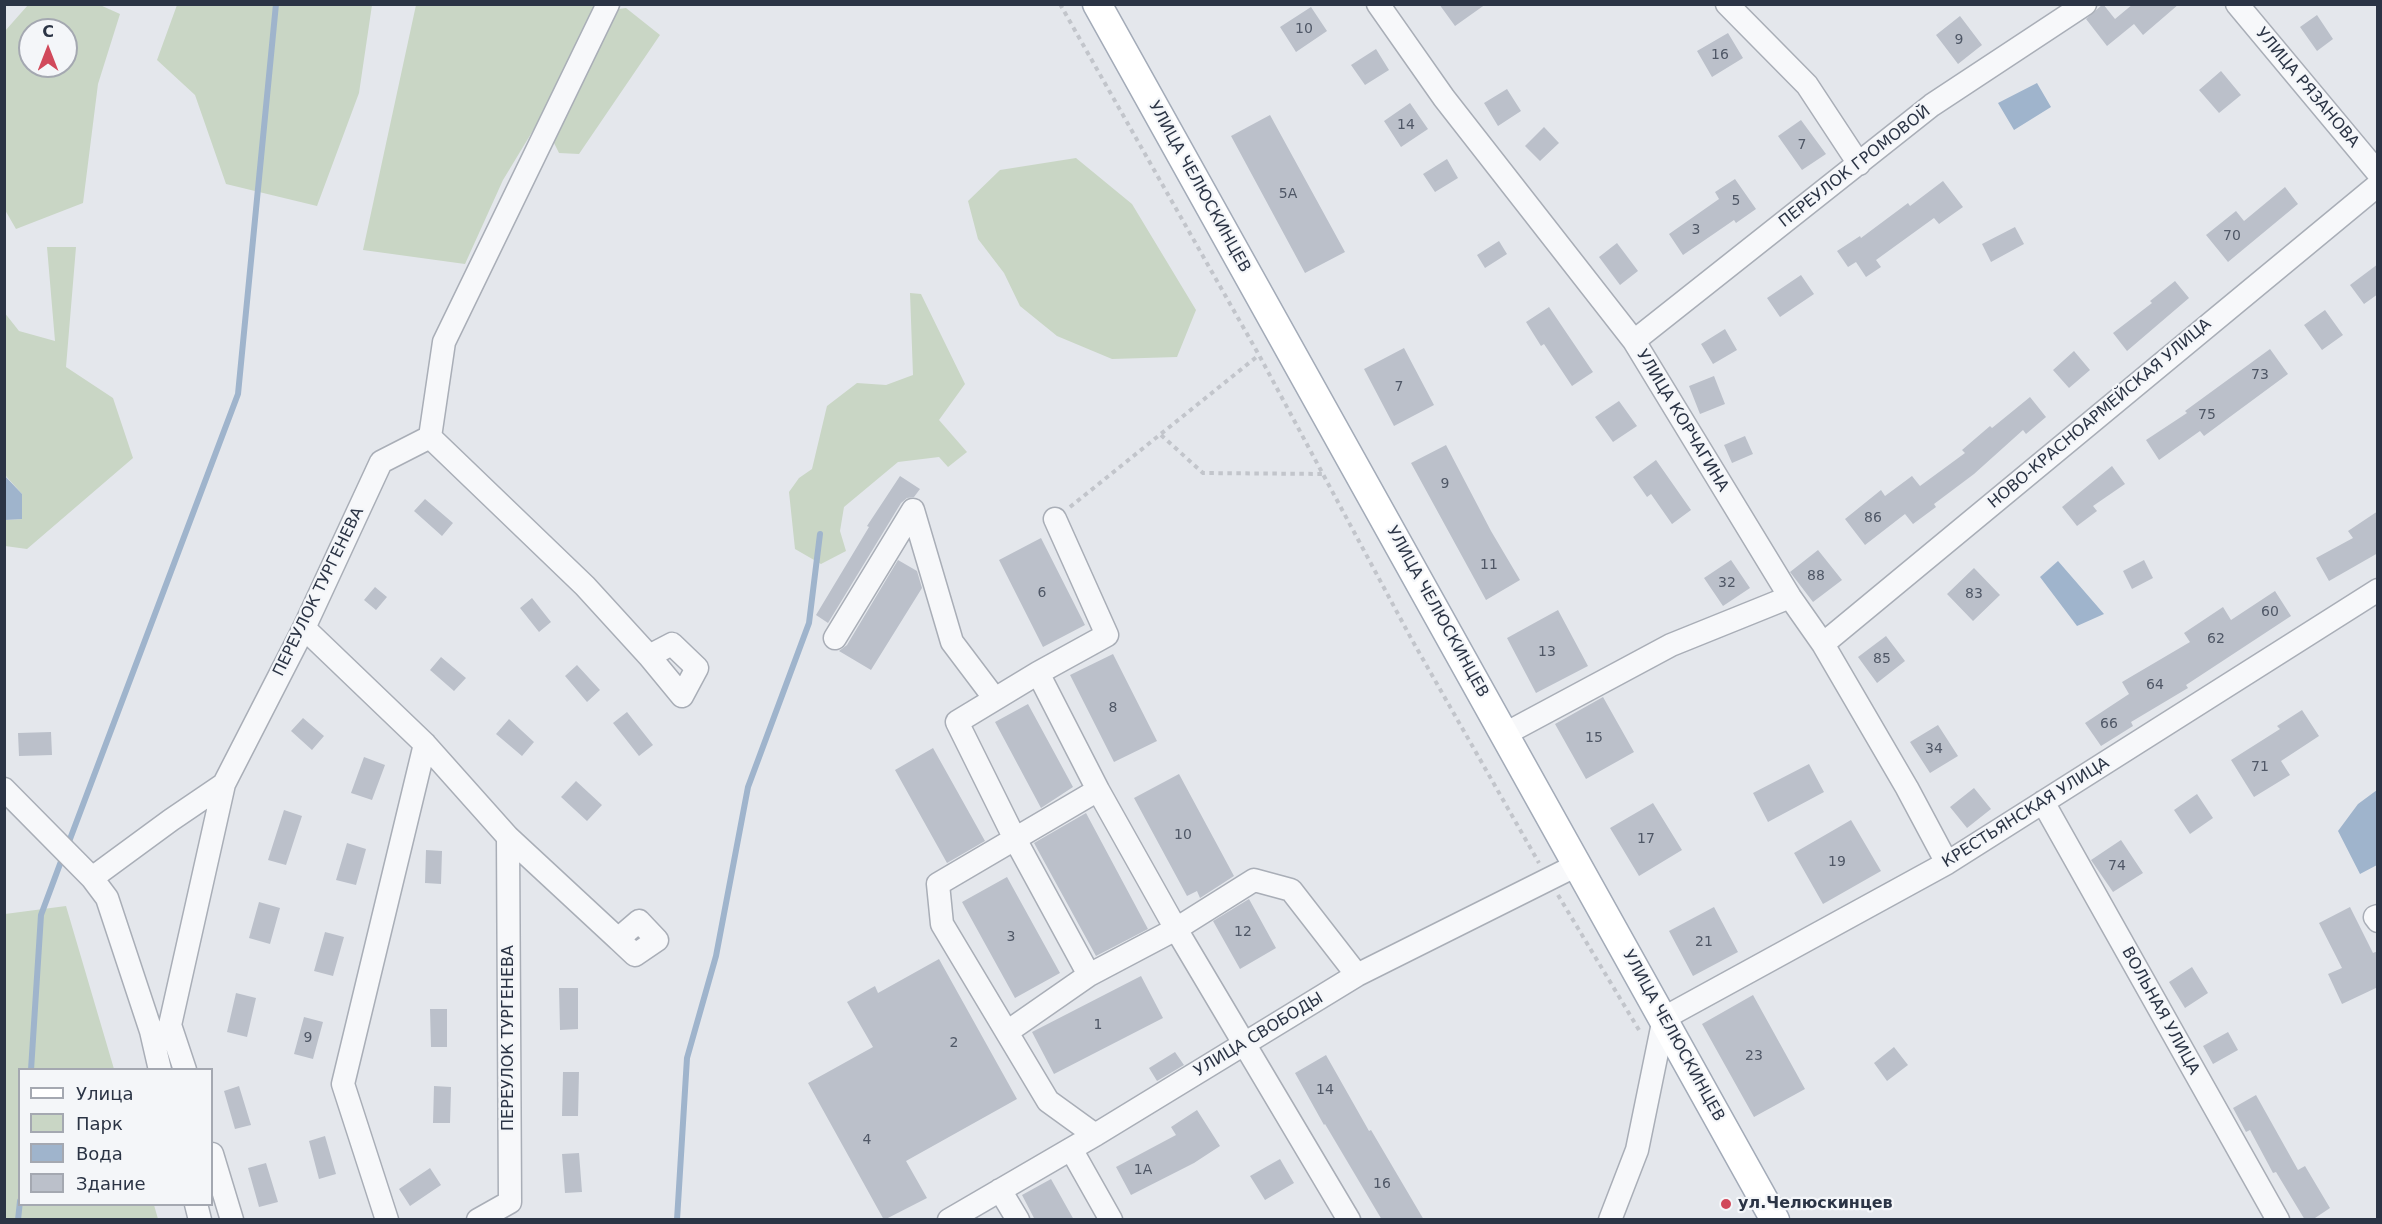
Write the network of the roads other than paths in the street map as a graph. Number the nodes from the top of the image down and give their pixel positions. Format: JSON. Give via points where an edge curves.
{"nodes":[{"id":1,"x":608,"y":4,"type":"edge"},
{"id":2,"x":1097,"y":4,"type":"edge"},
{"id":3,"x":1378,"y":4,"type":"edge"},
{"id":4,"x":1727,"y":4,"type":"edge"},
{"id":5,"x":2085,"y":4,"type":"edge"},
{"id":6,"x":2237,"y":4,"type":"edge"},
{"id":7,"x":1859,"y":164,"type":"junction"},
{"id":8,"x":2378,"y":173,"type":"edge"},
{"id":9,"x":2378,"y":185,"type":"edge"},
{"id":10,"x":1634,"y":341,"type":"junction"},
{"id":11,"x":429,"y":437,"type":"junction"},
{"id":12,"x":1055,"y":519,"type":"road end"},
{"id":13,"x":2378,"y":590,"type":"edge"},
{"id":14,"x":1790,"y":597,"type":"junction"},
{"id":15,"x":304,"y":628,"type":"junction"},
{"id":16,"x":835,"y":638,"type":"dead end"},
{"id":17,"x":1822,"y":644,"type":"junction"},
{"id":18,"x":648,"y":656,"type":"dead end"},
{"id":19,"x":1038,"y":673,"type":"junction"},
{"id":20,"x":995,"y":699,"type":"junction"},
{"id":21,"x":1505,"y":734,"type":"junction"},
{"id":22,"x":425,"y":744,"type":"junction"},
{"id":23,"x":224,"y":784,"type":"junction"},
{"id":24,"x":4,"y":789,"type":"edge"},
{"id":25,"x":1098,"y":790,"type":"junction"},
{"id":26,"x":2043,"y":802,"type":"junction"},
{"id":27,"x":508,"y":837,"type":"junction"},
{"id":28,"x":1015,"y":839,"type":"junction"},
{"id":29,"x":1947,"y":863,"type":"junction"},
{"id":30,"x":1577,"y":865,"type":"junction"},
{"id":31,"x":92,"y":878,"type":"junction"},
{"id":32,"x":2378,"y":915,"type":"edge"},
{"id":33,"x":2378,"y":921,"type":"edge"},
{"id":34,"x":1176,"y":929,"type":"junction"},
{"id":35,"x":618,"y":939,"type":"dead end"},
{"id":36,"x":1089,"y":975,"type":"junction"},
{"id":37,"x":1357,"y":975,"type":"junction"},
{"id":38,"x":1664,"y":1018,"type":"junction"},
{"id":39,"x":161,"y":1028,"type":"junction"},
{"id":40,"x":1007,"y":1032,"type":"junction"},
{"id":41,"x":1243,"y":1044,"type":"junction"},
{"id":42,"x":160,"y":1068,"type":"edge"},
{"id":43,"x":183,"y":1068,"type":"edge"},
{"id":44,"x":1095,"y":1134,"type":"junction"},
{"id":45,"x":1071,"y":1149,"type":"junction"},
{"id":46,"x":213,"y":1157,"type":"edge"},
{"id":47,"x":1000,"y":1190,"type":"junction"},
{"id":48,"x":232,"y":1220,"type":"edge"},
{"id":49,"x":387,"y":1220,"type":"edge"},
{"id":50,"x":478,"y":1220,"type":"edge"},
{"id":51,"x":949,"y":1220,"type":"edge"},
{"id":52,"x":1018,"y":1220,"type":"edge"},
{"id":53,"x":1111,"y":1220,"type":"edge"},
{"id":54,"x":1349,"y":1220,"type":"edge"},
{"id":55,"x":1610,"y":1220,"type":"edge"},
{"id":56,"x":1775,"y":1220,"type":"edge"},
{"id":57,"x":2278,"y":1220,"type":"edge"}],
"edges":[{"from":1,"to":11,"type":"street","via":[[444,342]]},
{"from":2,"to":21,"type":"main road","name":"УЛИЦА ЧЕЛЮСКИНЦЕВ"},
{"from":3,"to":10,"type":"street","name":"УЛИЦА КОРЧАГИНА","via":[[1444,98]]},
{"from":4,"to":7,"type":"street","via":[[1808,85]]},
{"from":5,"to":7,"type":"street","name":"ПЕРЕУЛОК ГРОМОВОЙ","via":[[1932,105]]},
{"from":6,"to":8,"type":"street","name":"УЛИЦА РЯЗАНОВА"},
{"from":7,"to":10,"type":"street","name":"ПЕРЕУЛОК ГРОМОВОЙ"},
{"from":9,"to":17,"type":"street","name":"НОВО-КРАСНОАРМЕЙСКАЯ УЛИЦА"},
{"from":10,"to":14,"type":"street","name":"УЛИЦА КОРЧАГИНА"},
{"from":11,"to":15,"type":"street","name":"ПЕРЕУЛОК ТУРГЕНЕВА","via":[[381,462]]},
{"from":11,"to":18,"type":"street","via":[[585,586]]},
{"from":12,"to":19,"type":"street","via":[[1107,635]]},
{"from":13,"to":26,"type":"street","name":"КРЕСТЬЯНСКАЯ УЛИЦА"},
{"from":14,"to":17,"type":"street","name":"УЛИЦА КОРЧАГИНА"},
{"from":14,"to":21,"type":"street","via":[[1671,645]]},
{"from":15,"to":22,"type":"street"},
{"from":15,"to":23,"type":"street","name":"ПЕРЕУЛОК ТУРГЕНЕВА"},
{"from":16,"to":20,"type":"street","via":[[913,510],[952,642]]},
{"from":17,"to":29,"type":"street","name":"УЛИЦА КОРЧАГИНА"},
{"from":19,"to":20,"type":"street"},
{"from":19,"to":25,"type":"street"},
{"from":20,"to":28,"type":"street","via":[[957,722]]},
{"from":21,"to":30,"type":"main road","name":"УЛИЦА ЧЕЛЮСКИНЦЕВ"},
{"from":22,"to":27,"type":"street"},
{"from":22,"to":49,"type":"street","via":[[343,1084]]},
{"from":23,"to":31,"type":"street"},
{"from":23,"to":39,"type":"street","name":"ПЕРЕУЛОК ТУРГЕНЕВА"},
{"from":24,"to":31,"type":"street"},
{"from":25,"to":28,"type":"street"},
{"from":25,"to":34,"type":"street"},
{"from":26,"to":29,"type":"street","name":"КРЕСТЬЯНСКАЯ УЛИЦА"},
{"from":26,"to":57,"type":"street","name":"ВОЛЬНАЯ УЛИЦА"},
{"from":27,"to":35,"type":"street"},
{"from":27,"to":50,"type":"street","name":"ПЕРЕУЛОК ТУРГЕНЕВА","via":[[510,1202]]},
{"from":28,"to":36,"type":"street"},
{"from":28,"to":40,"type":"street","via":[[938,885],[942,924]]},
{"from":29,"to":38,"type":"street","name":"КРЕСТЬЯНСКАЯ УЛИЦА"},
{"from":30,"to":37,"type":"street","name":"УЛИЦА СВОБОДЫ"},
{"from":30,"to":38,"type":"main road","name":"УЛИЦА ЧЕЛЮСКИНЦЕВ"},
{"from":31,"to":39,"type":"street","via":[[107,898]]},
{"from":32,"to":33,"type":"street"},
{"from":34,"to":36,"type":"street"},
{"from":34,"to":37,"type":"street","via":[[1254,880],[1291,890]]},
{"from":34,"to":41,"type":"street"},
{"from":36,"to":40,"type":"street"},
{"from":37,"to":41,"type":"street","name":"УЛИЦА СВОБОДЫ"},
{"from":38,"to":55,"type":"street","via":[[1637,1150]]},
{"from":38,"to":56,"type":"main road","name":"УЛИЦА ЧЕЛЮСКИНЦЕВ"},
{"from":39,"to":42,"type":"street"},
{"from":39,"to":43,"type":"street","name":"ПЕРЕУЛОК ТУРГЕНЕВА"},
{"from":40,"to":44,"type":"street","via":[[1048,1101]]},
{"from":41,"to":44,"type":"street","name":"УЛИЦА СВОБОДЫ"},
{"from":41,"to":54,"type":"street"},
{"from":44,"to":45,"type":"street","name":"УЛИЦА СВОБОДЫ"},
{"from":45,"to":47,"type":"street","name":"УЛИЦА СВОБОДЫ"},
{"from":45,"to":53,"type":"street"},
{"from":46,"to":48,"type":"street"},
{"from":47,"to":51,"type":"street","name":"УЛИЦА СВОБОДЫ"},
{"from":47,"to":52,"type":"street"}]}
